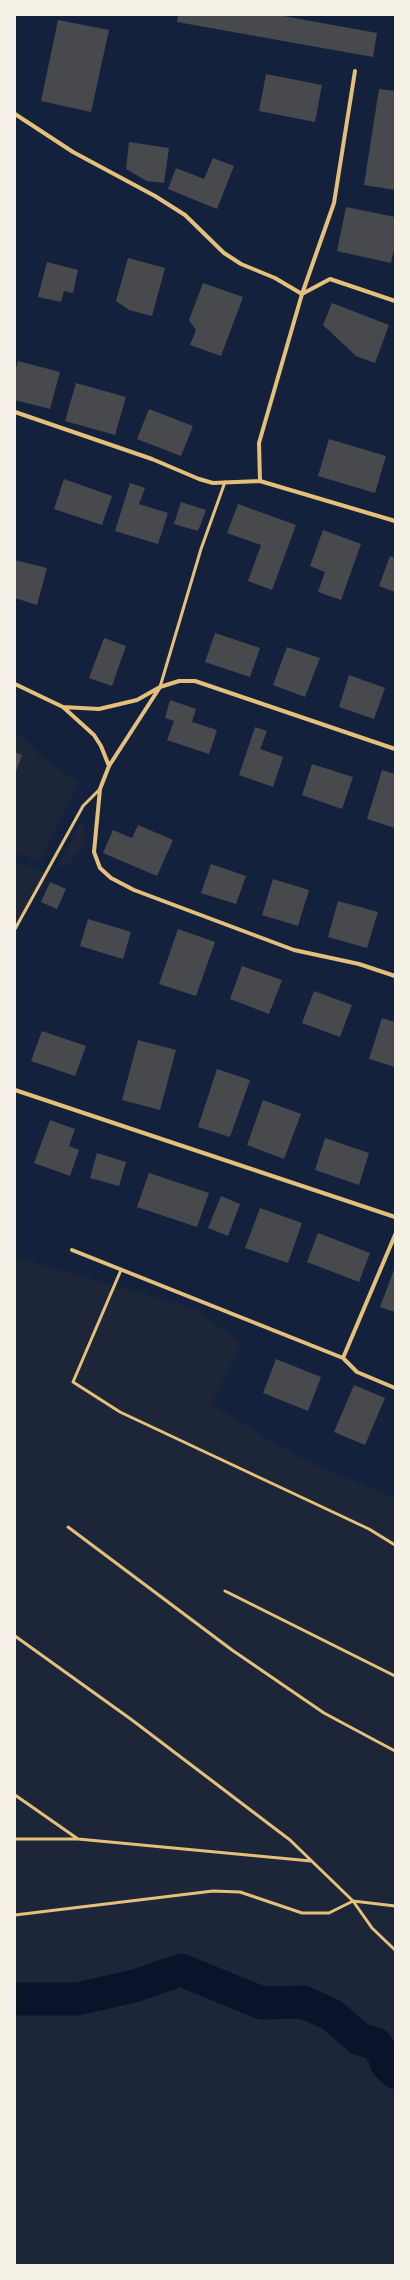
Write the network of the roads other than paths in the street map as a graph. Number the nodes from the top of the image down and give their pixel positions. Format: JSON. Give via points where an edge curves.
{"nodes":[{"id":1,"x":355,"y":71,"type":"dead end"},
{"id":2,"x":15,"y":114,"type":"edge"},
{"id":3,"x":302,"y":294,"type":"junction"},
{"id":4,"x":395,"y":301,"type":"edge"},
{"id":5,"x":15,"y":412,"type":"edge"},
{"id":6,"x":260,"y":481,"type":"junction"},
{"id":7,"x":225,"y":482,"type":"junction"},
{"id":8,"x":395,"y":521,"type":"edge"},
{"id":9,"x":15,"y":684,"type":"edge"},
{"id":10,"x":160,"y":687,"type":"junction"},
{"id":11,"x":63,"y":707,"type":"junction"},
{"id":12,"x":395,"y":749,"type":"edge"},
{"id":13,"x":108,"y":766,"type":"junction"},
{"id":14,"x":100,"y":789,"type":"junction"},
{"id":15,"x":15,"y":929,"type":"edge"},
{"id":16,"x":395,"y":976,"type":"edge"},
{"id":17,"x":15,"y":1090,"type":"edge"},
{"id":18,"x":395,"y":1217,"type":"edge"},
{"id":19,"x":395,"y":1235,"type":"edge"},
{"id":20,"x":72,"y":1250,"type":"dead end"},
{"id":21,"x":121,"y":1270,"type":"junction"},
{"id":22,"x":343,"y":1358,"type":"junction"},
{"id":23,"x":395,"y":1388,"type":"edge"},
{"id":24,"x":68,"y":1527,"type":"dead end"},
{"id":25,"x":395,"y":1545,"type":"edge"},
{"id":26,"x":225,"y":1591,"type":"dead end"},
{"id":27,"x":15,"y":1636,"type":"edge"},
{"id":28,"x":395,"y":1676,"type":"edge"},
{"id":29,"x":395,"y":1751,"type":"edge"},
{"id":30,"x":15,"y":1795,"type":"edge"},
{"id":31,"x":15,"y":1839,"type":"edge"},
{"id":32,"x":78,"y":1839,"type":"junction"},
{"id":33,"x":312,"y":1861,"type":"junction"},
{"id":34,"x":353,"y":1901,"type":"junction"},
{"id":35,"x":395,"y":1906,"type":"edge"},
{"id":36,"x":15,"y":1915,"type":"edge"},
{"id":37,"x":395,"y":1950,"type":"edge"}],
"edges":[{"from":1,"to":3,"type":"street","via":[[334,203]]},
{"from":2,"to":3,"type":"street","via":[[73,152],[185,215],[224,253],[235,260]]},
{"from":3,"to":4,"type":"street","via":[[330,279]]},
{"from":3,"to":6,"type":"street","via":[[259,443]]},
{"from":5,"to":7,"type":"street","via":[[152,459],[199,479]]},
{"from":6,"to":7,"type":"street"},
{"from":6,"to":8,"type":"street"},
{"from":7,"to":10,"type":"lane","via":[[201,550]]},
{"from":9,"to":11,"type":"street"},
{"from":10,"to":11,"type":"street","via":[[122,705],[99,709]]},
{"from":10,"to":12,"type":"street","via":[[179,681],[195,681]]},
{"from":10,"to":13,"type":"street"},
{"from":11,"to":13,"type":"street","via":[[94,735]]},
{"from":13,"to":14,"type":"street"},
{"from":14,"to":15,"type":"lane","via":[[83,806]]},
{"from":14,"to":16,"type":"street","via":[[94,852],[100,868],[111,878],[134,890],[294,950],[359,964]]},
{"from":17,"to":18,"type":"street"},
{"from":19,"to":22,"type":"street"},
{"from":20,"to":21,"type":"street"},
{"from":21,"to":22,"type":"street"},
{"from":21,"to":25,"type":"lane","via":[[73,1382],[120,1412],[369,1529]]},
{"from":22,"to":23,"type":"street","via":[[363,1375]]},
{"from":24,"to":29,"type":"lane","via":[[232,1650],[324,1713]]},
{"from":26,"to":28,"type":"lane"},
{"from":27,"to":33,"type":"lane","via":[[132,1720],[290,1840]]},
{"from":30,"to":32,"type":"lane"},
{"from":31,"to":32,"type":"lane"},
{"from":32,"to":33,"type":"lane"},
{"from":33,"to":34,"type":"lane"},
{"from":34,"to":35,"type":"lane"},
{"from":34,"to":36,"type":"lane","via":[[329,1913],[302,1913],[240,1892],[214,1891]]},
{"from":34,"to":37,"type":"lane","via":[[372,1928]]}]}
